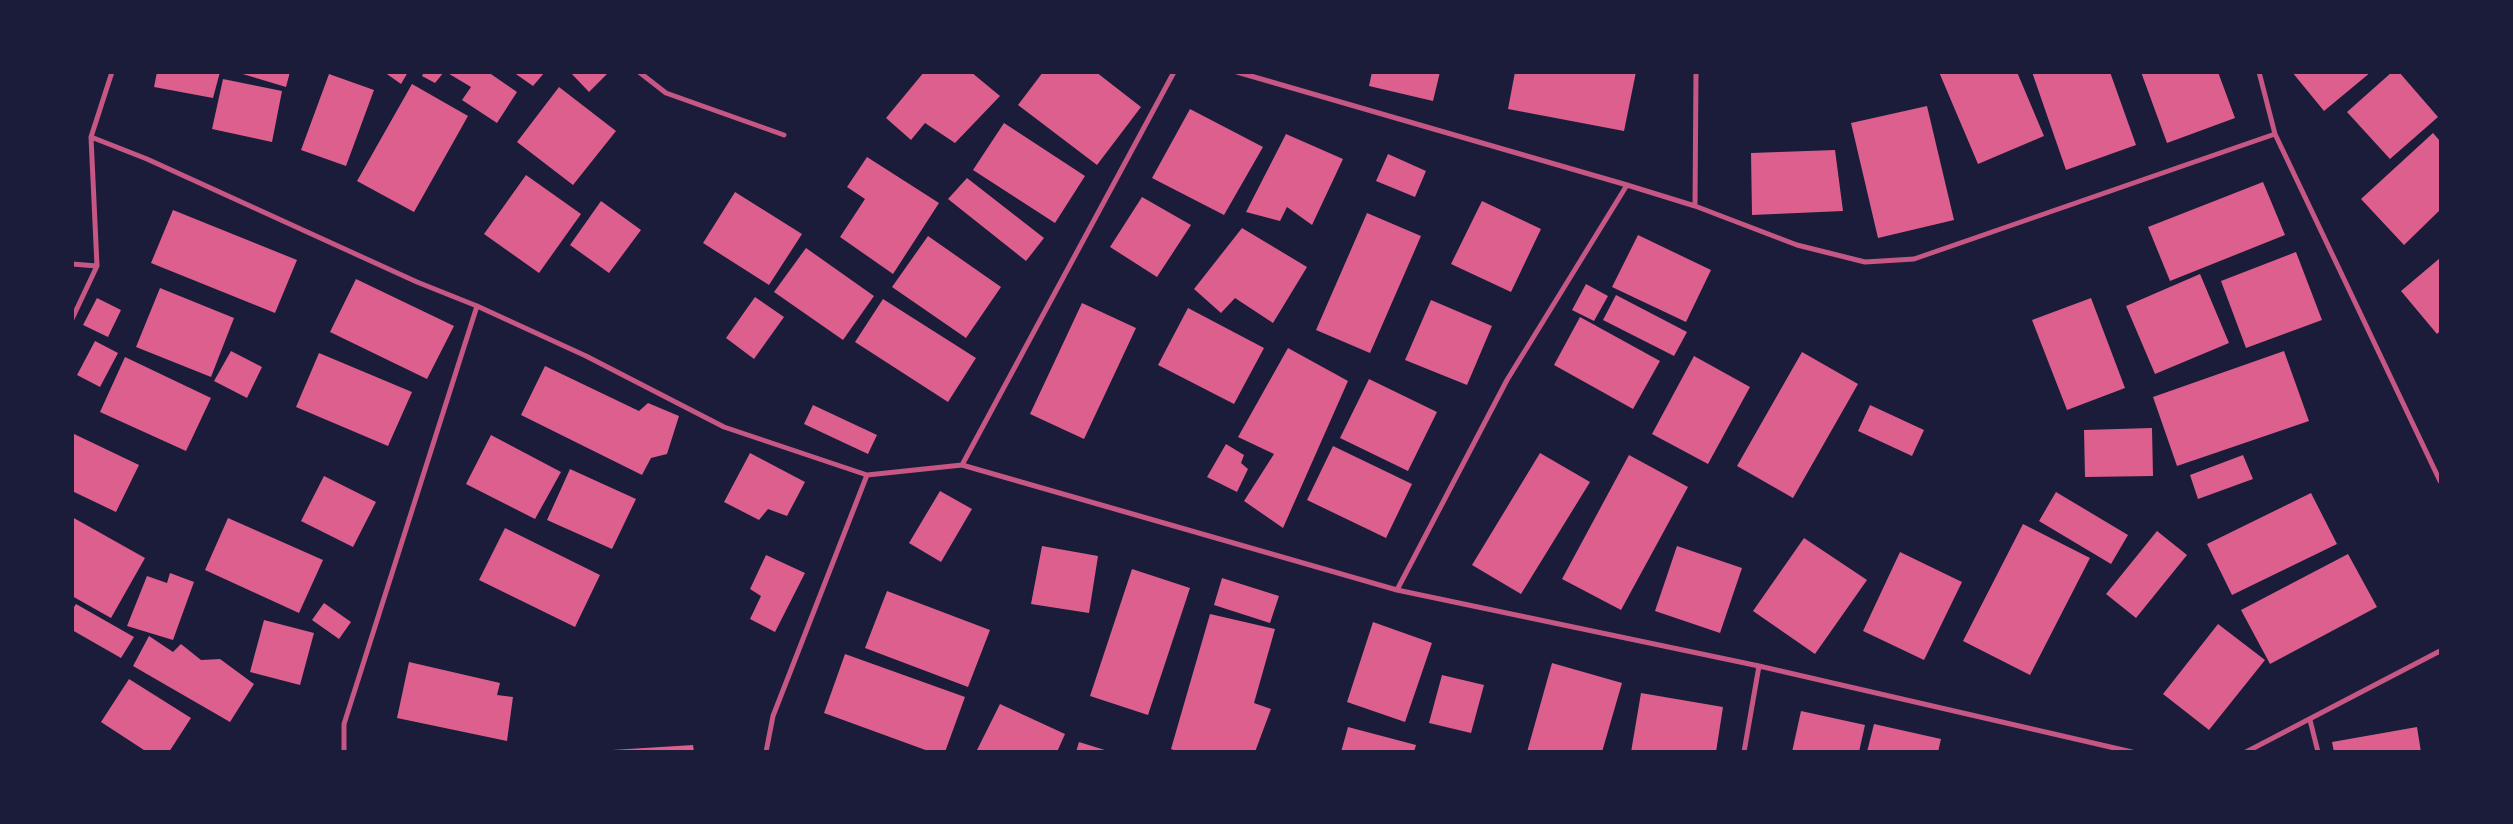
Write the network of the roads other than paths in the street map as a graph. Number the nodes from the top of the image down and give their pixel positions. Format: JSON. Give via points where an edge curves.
{"nodes":[{"id":1,"x":112,"y":72,"type":"edge"},
{"id":2,"x":639,"y":72,"type":"edge"},
{"id":3,"x":1174,"y":72,"type":"edge"},
{"id":4,"x":1237,"y":72,"type":"edge"},
{"id":5,"x":1696,"y":72,"type":"edge"},
{"id":6,"x":2259,"y":72,"type":"edge"},
{"id":7,"x":2275,"y":134,"type":"junction"},
{"id":8,"x":784,"y":135,"type":"dead end"},
{"id":9,"x":91,"y":137,"type":"junction"},
{"id":10,"x":1627,"y":186,"type":"junction"},
{"id":11,"x":1695,"y":206,"type":"junction"},
{"id":12,"x":72,"y":264,"type":"edge"},
{"id":13,"x":97,"y":266,"type":"junction"},
{"id":14,"x":477,"y":306,"type":"junction"},
{"id":15,"x":72,"y":318,"type":"edge"},
{"id":16,"x":962,"y":465,"type":"junction"},
{"id":17,"x":867,"y":475,"type":"junction"},
{"id":18,"x":2440,"y":481,"type":"edge"},
{"id":19,"x":1396,"y":590,"type":"junction"},
{"id":20,"x":2440,"y":651,"type":"edge"},
{"id":21,"x":1759,"y":666,"type":"junction"},
{"id":22,"x":2310,"y":720,"type":"junction"},
{"id":23,"x":344,"y":752,"type":"edge"},
{"id":24,"x":766,"y":752,"type":"edge"},
{"id":25,"x":1744,"y":752,"type":"edge"},
{"id":26,"x":2132,"y":752,"type":"edge"},
{"id":27,"x":2246,"y":752,"type":"edge"},
{"id":28,"x":2318,"y":752,"type":"edge"}],
"edges":[{"from":1,"to":9,"type":"street"},
{"from":2,"to":8,"type":"street","via":[[666,93]]},
{"from":3,"to":16,"type":"street"},
{"from":4,"to":10,"type":"street"},
{"from":5,"to":11,"type":"street"},
{"from":6,"to":7,"type":"street"},
{"from":7,"to":11,"type":"street","via":[[1914,259],[1865,262],[1797,245]]},
{"from":7,"to":18,"type":"street"},
{"from":9,"to":13,"type":"street"},
{"from":9,"to":14,"type":"street"},
{"from":10,"to":11,"type":"street"},
{"from":10,"to":19,"type":"street","via":[[1507,380]]},
{"from":12,"to":13,"type":"street"},
{"from":13,"to":15,"type":"street"},
{"from":14,"to":17,"type":"street","via":[[586,356],[724,427]]},
{"from":14,"to":23,"type":"street","via":[[344,724]]},
{"from":16,"to":17,"type":"street"},
{"from":16,"to":19,"type":"street"},
{"from":17,"to":24,"type":"street","via":[[772,716]]},
{"from":19,"to":21,"type":"street"},
{"from":20,"to":22,"type":"street"},
{"from":21,"to":25,"type":"street"},
{"from":21,"to":26,"type":"street"},
{"from":22,"to":27,"type":"street"},
{"from":22,"to":28,"type":"street"}]}
